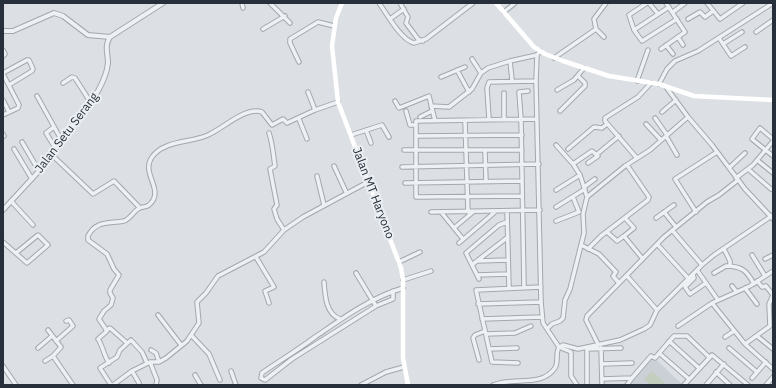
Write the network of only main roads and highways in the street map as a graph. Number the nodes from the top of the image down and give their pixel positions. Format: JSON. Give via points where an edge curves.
{"nodes":[{"id":1,"x":342,"y":3,"type":"edge"},
{"id":2,"x":496,"y":3,"type":"edge"},
{"id":3,"x":773,"y":100,"type":"edge"},
{"id":4,"x":408,"y":385,"type":"edge"}],
"edges":[{"from":1,"to":4,"type":"main road","name":"Jalan MT Haryono","via":[[334,26],[332,57],[338,102],[399,262],[403,280],[404,367]]},
{"from":2,"to":3,"type":"main road","via":[[538,53],[609,76],[659,84],[694,96]]}]}
